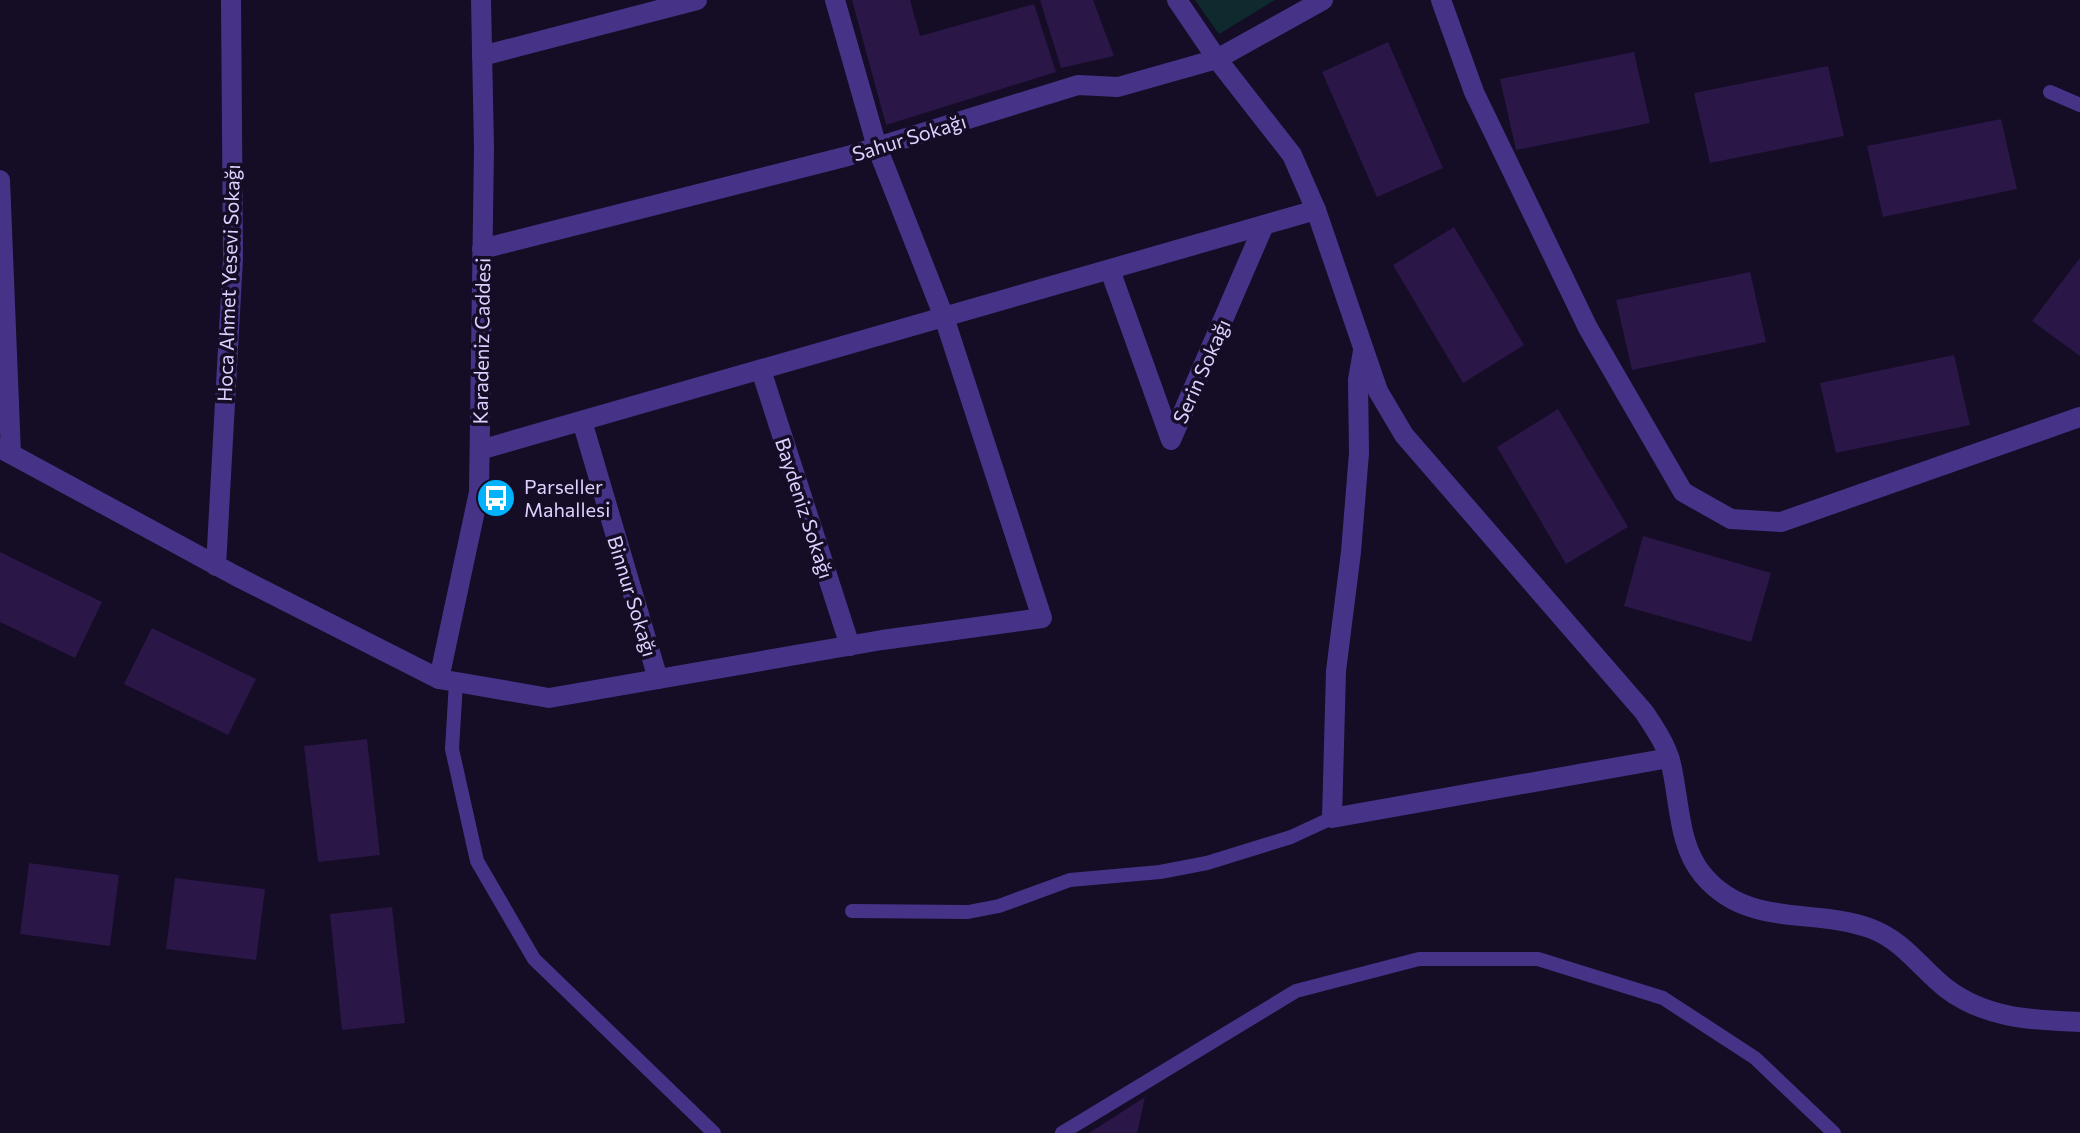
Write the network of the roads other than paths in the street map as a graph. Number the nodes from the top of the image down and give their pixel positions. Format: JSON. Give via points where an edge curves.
{"nodes":[{"id":1,"x":231,"y":0,"type":"edge"},
{"id":2,"x":481,"y":0,"type":"edge"},
{"id":3,"x":697,"y":0,"type":"edge"},
{"id":4,"x":835,"y":0,"type":"edge"},
{"id":5,"x":1177,"y":0,"type":"edge"},
{"id":6,"x":1323,"y":0,"type":"edge"},
{"id":7,"x":1441,"y":0,"type":"edge"},
{"id":8,"x":482,"y":56,"type":"junction"},
{"id":9,"x":1217,"y":59,"type":"junction"},
{"id":10,"x":2050,"y":92,"type":"dead end"},
{"id":11,"x":2080,"y":105,"type":"edge"},
{"id":12,"x":877,"y":147,"type":"junction"},
{"id":13,"x":0,"y":180,"type":"edge"},
{"id":14,"x":1316,"y":210,"type":"junction"},
{"id":15,"x":1264,"y":225,"type":"junction"},
{"id":16,"x":482,"y":249,"type":"junction"},
{"id":17,"x":1110,"y":270,"type":"junction"},
{"id":18,"x":944,"y":317,"type":"junction"},
{"id":19,"x":1363,"y":350,"type":"junction"},
{"id":20,"x":761,"y":370,"type":"junction"},
{"id":21,"x":582,"y":421,"type":"junction"},
{"id":22,"x":2079,"y":424,"type":"edge"},
{"id":23,"x":480,"y":450,"type":"junction"},
{"id":24,"x":5,"y":451,"type":"edge"},
{"id":25,"x":216,"y":566,"type":"junction"},
{"id":26,"x":850,"y":646,"type":"junction"},
{"id":27,"x":658,"y":679,"type":"junction"},
{"id":28,"x":448,"y":680,"type":"junction"},
{"id":29,"x":1669,"y":758,"type":"junction"},
{"id":30,"x":1332,"y":818,"type":"junction"},
{"id":31,"x":852,"y":911,"type":"dead end"},
{"id":32,"x":2080,"y":1022,"type":"edge"},
{"id":33,"x":714,"y":1133,"type":"edge"},
{"id":34,"x":1062,"y":1133,"type":"edge"},
{"id":35,"x":1834,"y":1133,"type":"edge"}],
"edges":[{"from":1,"to":25,"type":"street","name":"Hoca Ahmet Yesevi Sokağı","via":[[233,258]]},
{"from":2,"to":8,"type":"street","name":"Karadeniz Caddesi"},
{"from":3,"to":8,"type":"street"},
{"from":4,"to":12,"type":"street"},
{"from":5,"to":9,"type":"street"},
{"from":6,"to":9,"type":"street","name":"Sahur Sokağı"},
{"from":7,"to":22,"type":"street","via":[[1474,92],[1581,314],[1683,492],[1731,519],[1781,522]]},
{"from":8,"to":16,"type":"street","name":"Karadeniz Caddesi"},
{"from":9,"to":12,"type":"street","name":"Sahur Sokağı","via":[[1118,87],[1078,85]]},
{"from":9,"to":14,"type":"street","via":[[1292,155]]},
{"from":10,"to":11,"type":"lane"},
{"from":12,"to":16,"type":"street","name":"Sahur Sokağı"},
{"from":12,"to":18,"type":"street"},
{"from":13,"to":24,"type":"street"},
{"from":14,"to":15,"type":"street"},
{"from":14,"to":19,"type":"street"},
{"from":15,"to":17,"type":"street"},
{"from":15,"to":17,"type":"street","name":"Serin Sokağı","via":[[1171,440]]},
{"from":16,"to":23,"type":"street","name":"Karadeniz Caddesi"},
{"from":17,"to":18,"type":"street"},
{"from":18,"to":20,"type":"street"},
{"from":18,"to":26,"type":"street","via":[[1042,618]]},
{"from":19,"to":29,"type":"street","via":[[1378,391],[1404,435],[1644,712]]},
{"from":19,"to":30,"type":"street","via":[[1351,552],[1336,671]]},
{"from":20,"to":21,"type":"street"},
{"from":20,"to":26,"type":"street","name":"Baydeniz Sokağı"},
{"from":21,"to":23,"type":"street"},
{"from":21,"to":27,"type":"street","name":"Binnur Sokağı"},
{"from":23,"to":28,"type":"street","name":"Karadeniz Caddesi","via":[[479,492]]},
{"from":24,"to":25,"type":"street"},
{"from":25,"to":28,"type":"street"},
{"from":26,"to":27,"type":"street"},
{"from":27,"to":28,"type":"street","via":[[549,698]]},
{"from":28,"to":33,"type":"lane","via":[[452,749],[477,861],[534,959]]},
{"from":29,"to":30,"type":"street"},
{"from":29,"to":32,"type":"street","via":[[1689,854],[1716,889],[1735,902],[1754,911],[1871,928],[1911,952],[1945,988],[1969,1002],[2020,1019]]},
{"from":30,"to":31,"type":"lane","via":[[1207,863],[1070,880],[999,906],[968,912]]},
{"from":34,"to":35,"type":"lane","via":[[1296,991],[1419,959],[1538,959],[1663,998],[1755,1058]]}]}
